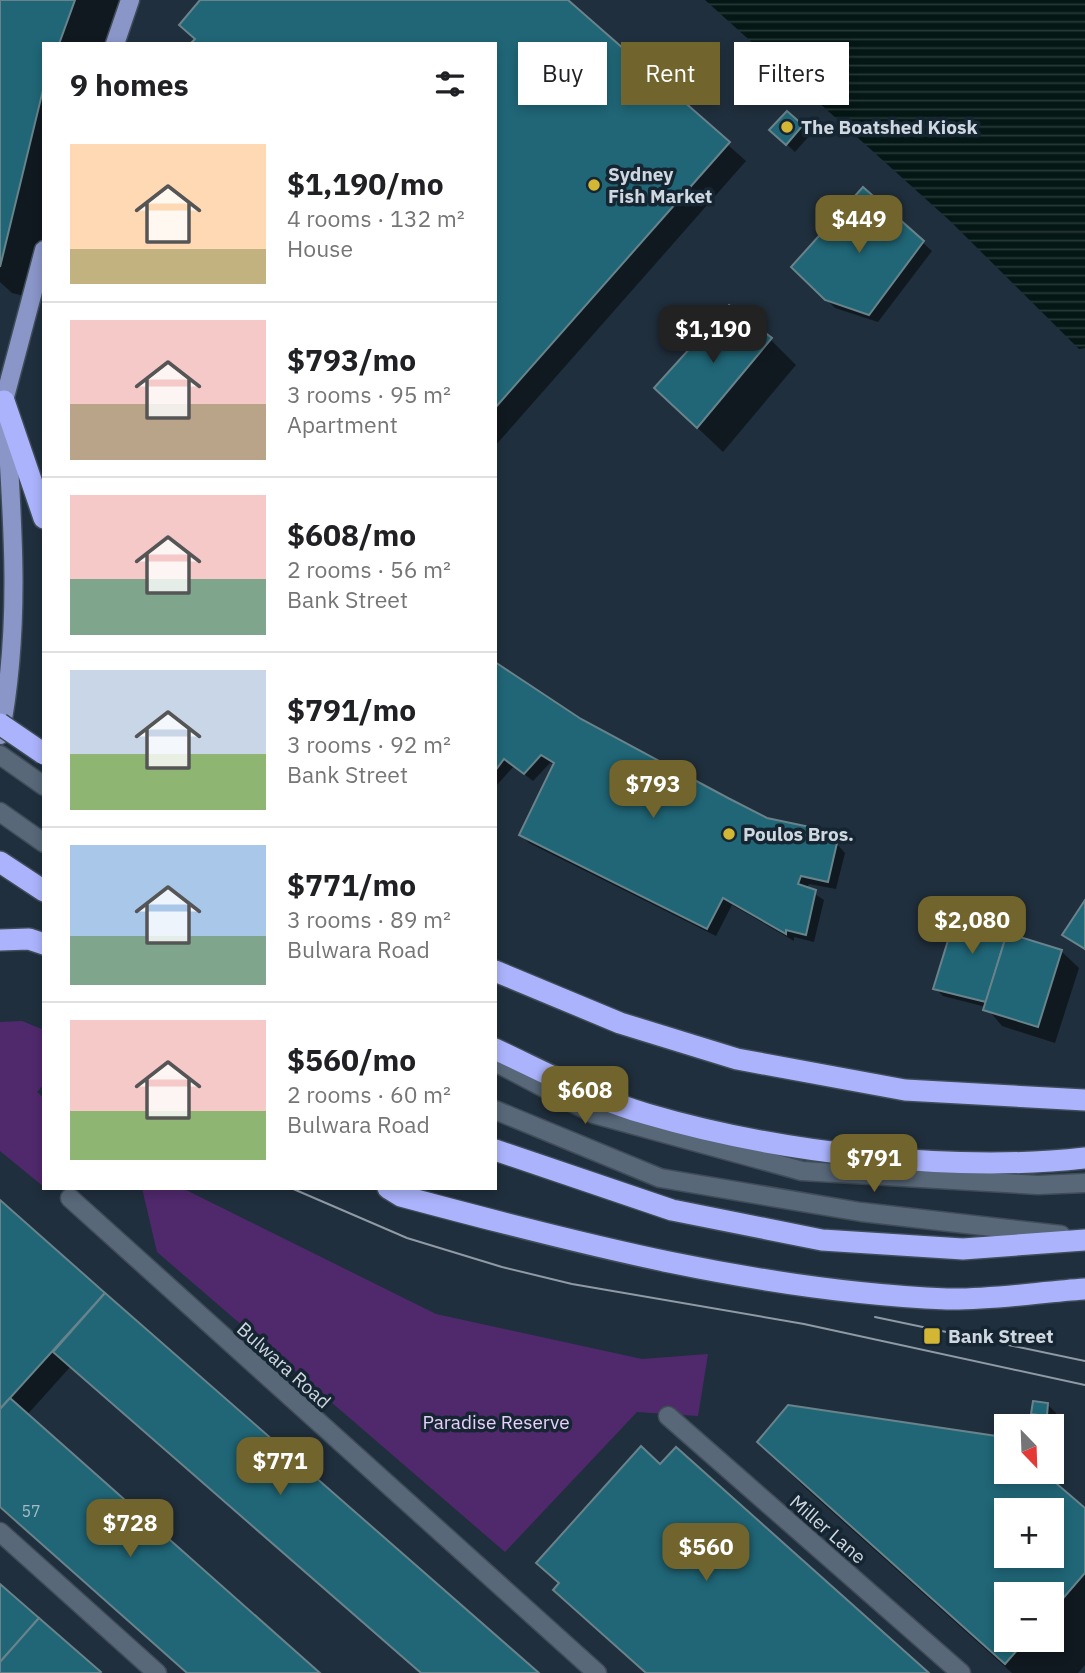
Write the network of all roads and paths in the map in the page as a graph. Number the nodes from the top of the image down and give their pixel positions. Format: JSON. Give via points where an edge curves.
{"nodes":[{"id":1,"x":130,"y":0,"type":"edge"},
{"id":2,"x":116,"y":42,"type":"edge"},
{"id":3,"x":42,"y":256,"type":"edge"},
{"id":4,"x":2,"y":408,"type":"edge"},
{"id":5,"x":42,"y":513,"type":"edge"},
{"id":6,"x":0,"y":724,"type":"edge"},
{"id":7,"x":0,"y":735,"type":"edge"},
{"id":8,"x":42,"y":753,"type":"edge"},
{"id":9,"x":0,"y":755,"type":"edge"},
{"id":10,"x":42,"y":785,"type":"edge"},
{"id":11,"x":0,"y":811,"type":"edge"},
{"id":12,"x":42,"y":842,"type":"edge"},
{"id":13,"x":0,"y":862,"type":"edge"},
{"id":14,"x":42,"y":890,"type":"edge"},
{"id":15,"x":0,"y":940,"type":"edge"},
{"id":16,"x":42,"y":943,"type":"edge"},
{"id":17,"x":497,"y":972,"type":"edge"},
{"id":18,"x":497,"y":1050,"type":"edge"},
{"id":19,"x":497,"y":1063,"type":"edge"},
{"id":20,"x":1085,"y":1100,"type":"edge"},
{"id":21,"x":497,"y":1111,"type":"edge"},
{"id":22,"x":497,"y":1151,"type":"edge"},
{"id":23,"x":1085,"y":1158,"type":"edge"},
{"id":24,"x":1085,"y":1183,"type":"edge"},
{"id":25,"x":391,"y":1190,"type":"edge"},
{"id":26,"x":70,"y":1198,"type":"dead end"},
{"id":27,"x":1085,"y":1239,"type":"edge"},
{"id":28,"x":1085,"y":1289,"type":"edge"},
{"id":29,"x":668,"y":1416,"type":"dead end"},
{"id":30,"x":0,"y":1532,"type":"edge"},
{"id":31,"x":157,"y":1673,"type":"edge"},
{"id":32,"x":597,"y":1673,"type":"edge"},
{"id":33,"x":961,"y":1673,"type":"edge"}],
"edges":[{"from":1,"to":2,"type":"main road"},
{"from":3,"to":4,"type":"main road"},
{"from":4,"to":5,"type":"highway"},
{"from":4,"to":7,"type":"main road","via":[[14,597],[12,655]]},
{"from":6,"to":8,"type":"highway","bridge":true},
{"from":9,"to":10,"type":"street"},
{"from":11,"to":12,"type":"street"},
{"from":13,"to":14,"type":"highway"},
{"from":15,"to":16,"type":"highway"},
{"from":17,"to":20,"type":"highway","via":[[620,1023],[737,1059],[905,1090]]},
{"from":18,"to":23,"type":"highway","via":[[644,1114],[702,1128],[844,1153],[907,1158],[971,1163]]},
{"from":19,"to":24,"type":"street","via":[[594,1114],[802,1171],[1038,1185]]},
{"from":21,"to":27,"type":"street","via":[[660,1178],[861,1212]]},
{"from":22,"to":27,"type":"highway","via":[[672,1210],[822,1240],[963,1249]]},
{"from":25,"to":28,"type":"highway","via":[[521,1228],[696,1269],[949,1299]]},
{"from":26,"to":32,"type":"street","name":"Bulwara Road"},
{"from":29,"to":33,"type":"street","name":"Miller Lane"},
{"from":30,"to":31,"type":"street"}]}
